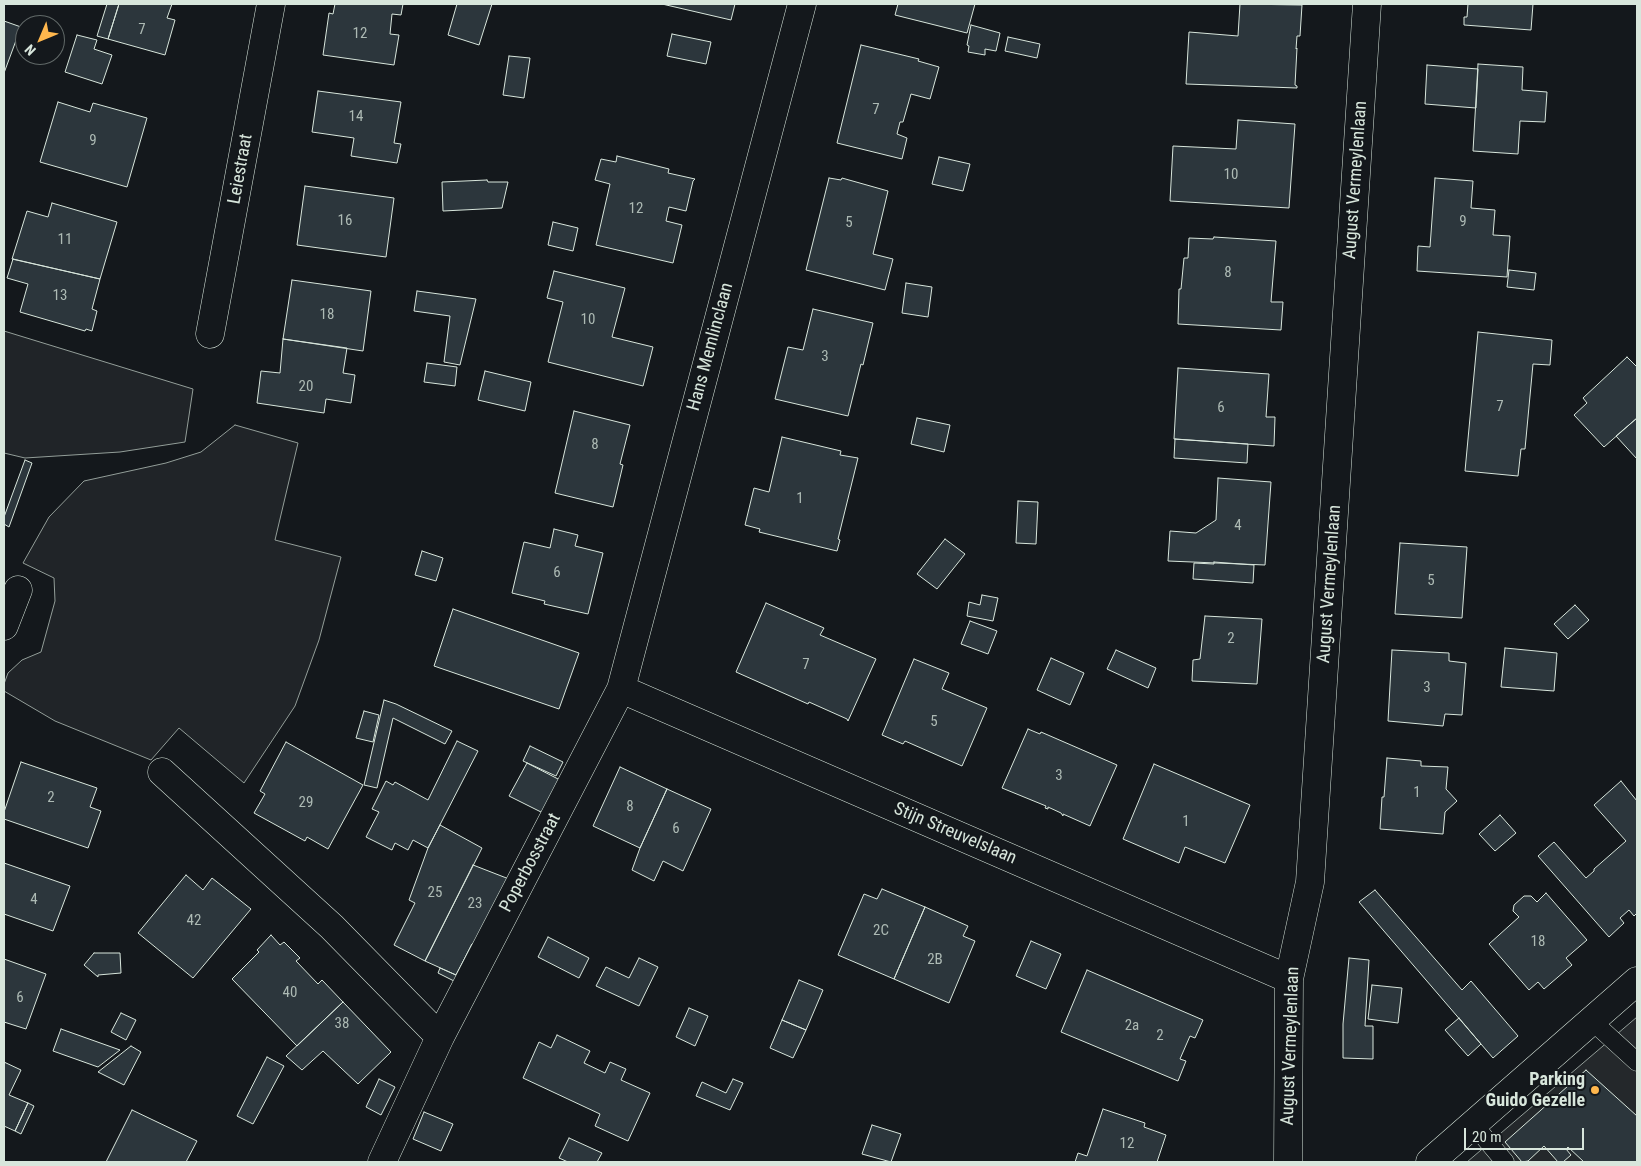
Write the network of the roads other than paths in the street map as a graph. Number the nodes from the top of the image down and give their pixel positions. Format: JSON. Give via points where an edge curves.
{"nodes":[{"id":1,"x":271,"y":4,"type":"edge"},
{"id":2,"x":802,"y":4,"type":"edge"},
{"id":3,"x":1368,"y":4,"type":"edge"},
{"id":4,"x":210,"y":334,"type":"dead end"},
{"id":5,"x":18,"y":590,"type":"dead end"},
{"id":6,"x":4,"y":626,"type":"edge"},
{"id":7,"x":621,"y":689,"type":"junction"},
{"id":8,"x":162,"y":772,"type":"dead end"},
{"id":9,"x":1289,"y":979,"type":"junction"},
{"id":10,"x":1637,"y":981,"type":"edge"},
{"id":11,"x":1592,"y":1020,"type":"junction"},
{"id":12,"x":440,"y":1037,"type":"junction"},
{"id":13,"x":1637,"y":1062,"type":"edge"},
{"id":14,"x":1474,"y":1125,"type":"junction"},
{"id":15,"x":382,"y":1162,"type":"edge"},
{"id":16,"x":1288,"y":1162,"type":"edge"},
{"id":17,"x":1430,"y":1162,"type":"edge"},
{"id":18,"x":1505,"y":1162,"type":"edge"}],
"edges":[{"from":1,"to":4,"type":"street","name":"Leiestraat"},
{"from":2,"to":7,"type":"street","name":"Hans Memlinclaan"},
{"from":3,"to":9,"type":"street","name":"August Vermeylenlaan","via":[[1310,882]]},
{"from":5,"to":6,"type":"street"},
{"from":7,"to":9,"type":"street","name":"Stijn Streuvelslaan"},
{"from":7,"to":12,"type":"street","name":"Poperbosstraat"},
{"from":8,"to":12,"type":"street","via":[[332,927]]},
{"from":9,"to":16,"type":"street","name":"August Vermeylenlaan"},
{"from":10,"to":11,"type":"street"},
{"from":11,"to":13,"type":"lane"},
{"from":11,"to":14,"type":"street"},
{"from":12,"to":15,"type":"street","name":"Poperbosstraat"},
{"from":14,"to":17,"type":"street"},
{"from":14,"to":18,"type":"lane"}]}
